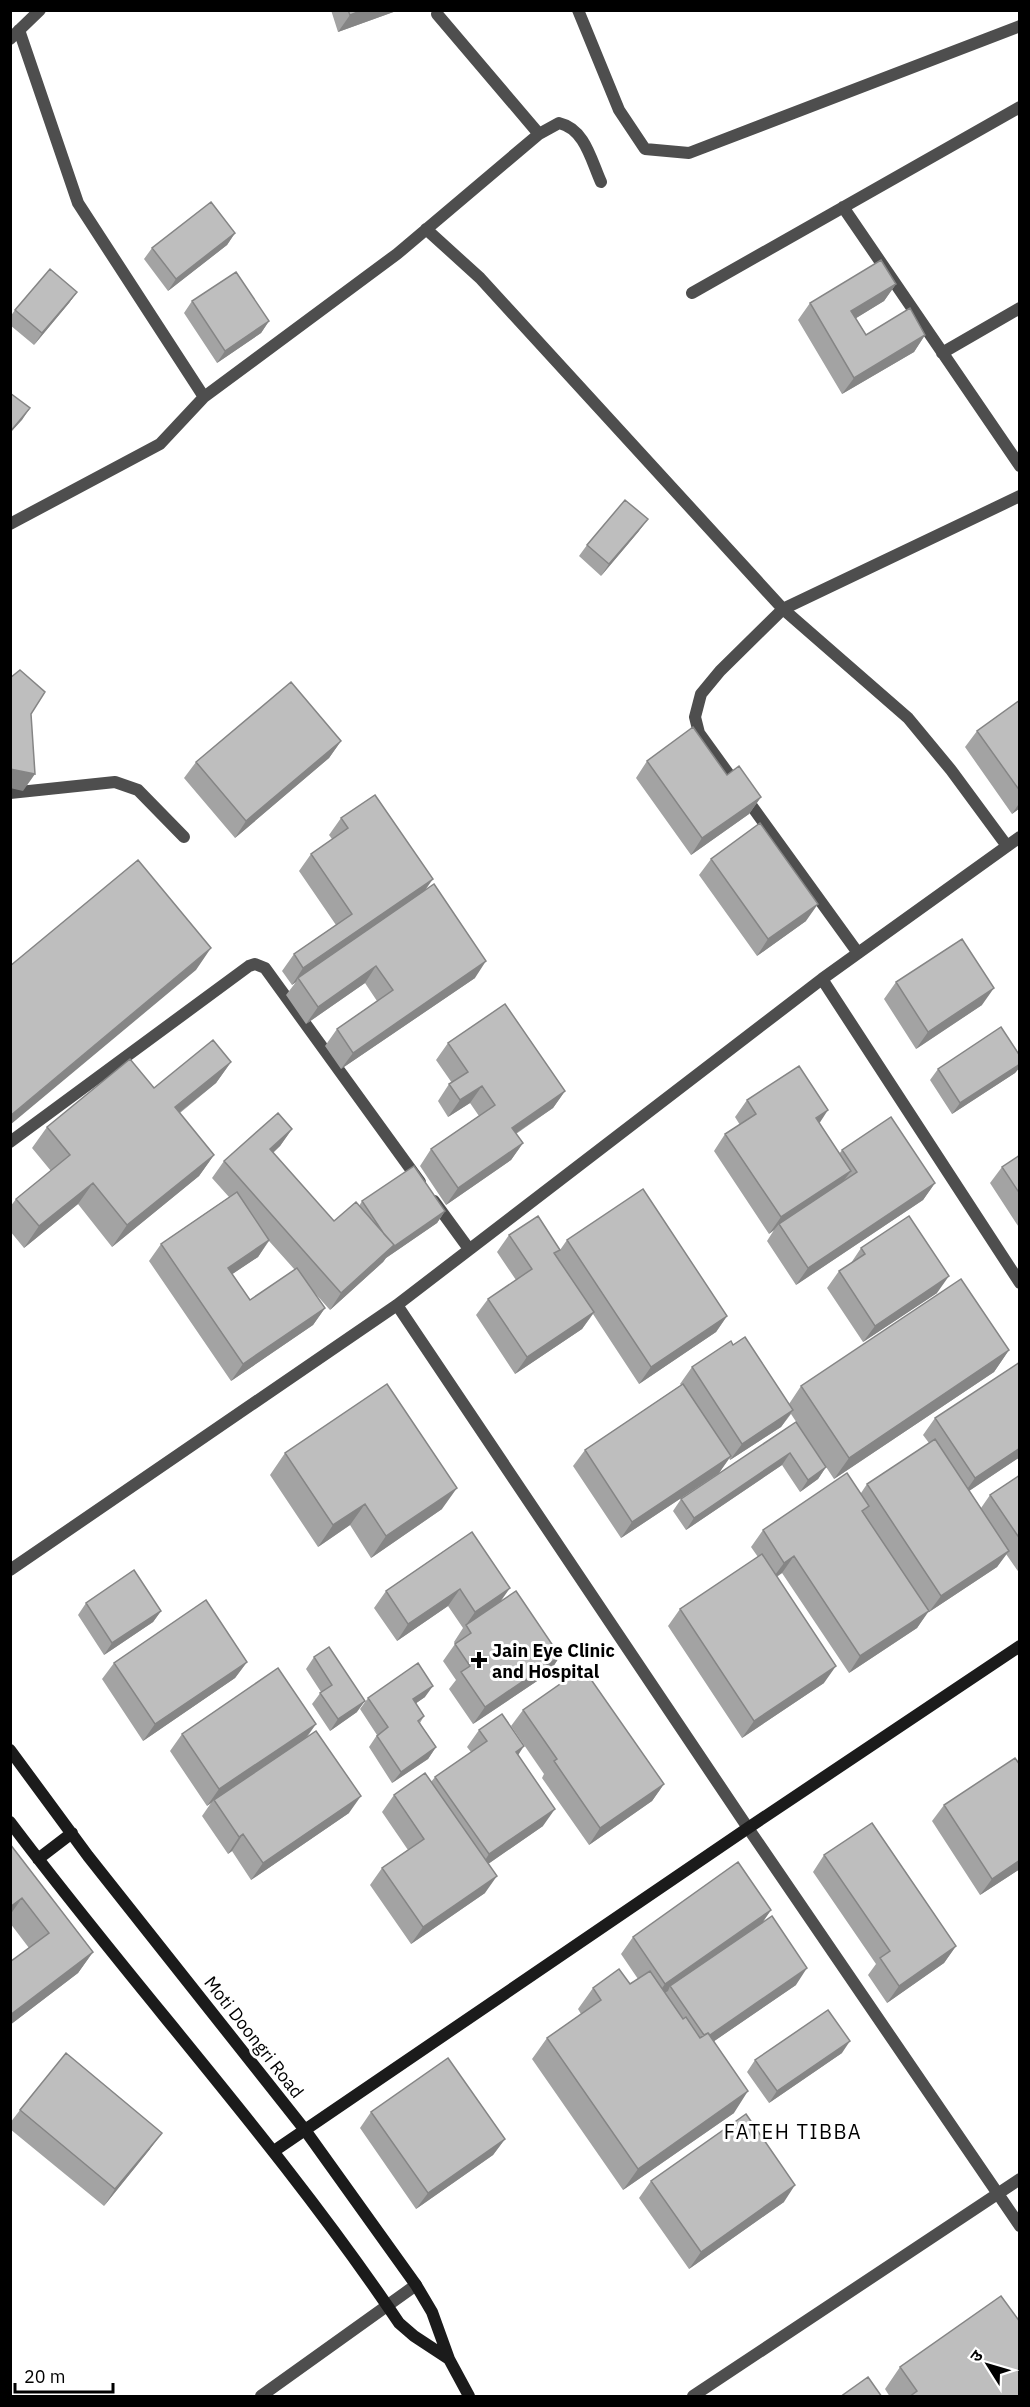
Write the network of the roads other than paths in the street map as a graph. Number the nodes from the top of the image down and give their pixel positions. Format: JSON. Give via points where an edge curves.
{"nodes":[{"id":1,"x":40,"y":10,"type":"edge"},
{"id":2,"x":578,"y":10,"type":"edge"},
{"id":3,"x":437,"y":14,"type":"dead end"},
{"id":4,"x":1020,"y":26,"type":"edge"},
{"id":5,"x":15,"y":34,"type":"edge"},
{"id":6,"x":1020,"y":107,"type":"edge"},
{"id":7,"x":539,"y":134,"type":"junction"},
{"id":8,"x":601,"y":182,"type":"dead end"},
{"id":9,"x":843,"y":207,"type":"junction"},
{"id":10,"x":426,"y":229,"type":"junction"},
{"id":11,"x":692,"y":293,"type":"dead end"},
{"id":12,"x":1020,"y":308,"type":"edge"},
{"id":13,"x":942,"y":352,"type":"junction"},
{"id":14,"x":204,"y":397,"type":"junction"},
{"id":15,"x":1020,"y":466,"type":"edge"},
{"id":16,"x":1020,"y":496,"type":"edge"},
{"id":17,"x":10,"y":524,"type":"edge"},
{"id":18,"x":783,"y":609,"type":"junction"},
{"id":19,"x":10,"y":793,"type":"edge"},
{"id":20,"x":184,"y":837,"type":"dead end"},
{"id":21,"x":1020,"y":837,"type":"edge"},
{"id":22,"x":1007,"y":846,"type":"junction"},
{"id":23,"x":858,"y":953,"type":"junction"},
{"id":24,"x":822,"y":979,"type":"junction"},
{"id":25,"x":10,"y":1142,"type":"edge"},
{"id":26,"x":469,"y":1249,"type":"junction"},
{"id":27,"x":1020,"y":1282,"type":"edge"},
{"id":28,"x":396,"y":1305,"type":"junction"},
{"id":29,"x":10,"y":1570,"type":"edge"},
{"id":30,"x":1020,"y":1646,"type":"edge"},
{"id":31,"x":10,"y":1750,"type":"edge"},
{"id":32,"x":10,"y":1822,"type":"edge"},
{"id":33,"x":748,"y":1828,"type":"junction"},
{"id":34,"x":72,"y":1833,"type":"junction"},
{"id":35,"x":38,"y":1859,"type":"junction"},
{"id":36,"x":305,"y":2130,"type":"junction"},
{"id":37,"x":274,"y":2151,"type":"junction"},
{"id":38,"x":1020,"y":2179,"type":"edge"},
{"id":39,"x":998,"y":2193,"type":"junction"},
{"id":40,"x":1020,"y":2226,"type":"edge"},
{"id":41,"x":416,"y":2284,"type":"junction"},
{"id":42,"x":387,"y":2304,"type":"junction"},
{"id":43,"x":449,"y":2359,"type":"junction"},
{"id":44,"x":261,"y":2397,"type":"edge"},
{"id":45,"x":469,"y":2397,"type":"edge"},
{"id":46,"x":693,"y":2397,"type":"edge"}],
"edges":[{"from":1,"to":5,"type":"street"},
{"from":2,"to":4,"type":"street","via":[[619,110],[645,149],[689,153]]},
{"from":3,"to":7,"type":"street"},
{"from":5,"to":14,"type":"street","via":[[78,203]]},
{"from":6,"to":9,"type":"street"},
{"from":7,"to":8,"type":"street","via":[[559,123],[570,126],[580,134]]},
{"from":7,"to":10,"type":"street"},
{"from":9,"to":11,"type":"street"},
{"from":9,"to":13,"type":"street"},
{"from":10,"to":14,"type":"street"},
{"from":10,"to":18,"type":"street","via":[[480,278]]},
{"from":12,"to":13,"type":"street"},
{"from":13,"to":15,"type":"street"},
{"from":14,"to":17,"type":"street","via":[[160,444]]},
{"from":16,"to":18,"type":"street"},
{"from":18,"to":22,"type":"street","via":[[908,718]]},
{"from":18,"to":23,"type":"street","via":[[720,670],[701,694],[695,717],[699,734]]},
{"from":19,"to":20,"type":"street","via":[[115,782],[138,790]]},
{"from":21,"to":22,"type":"street"},
{"from":22,"to":23,"type":"street"},
{"from":23,"to":24,"type":"street"},
{"from":24,"to":26,"type":"street"},
{"from":24,"to":27,"type":"street"},
{"from":25,"to":26,"type":"street","via":[[249,966],[260,965]]},
{"from":26,"to":28,"type":"street"},
{"from":28,"to":29,"type":"street"},
{"from":28,"to":33,"type":"street"},
{"from":30,"to":33,"type":"street"},
{"from":31,"to":34,"type":"street","name":"Moti Doongri Road"},
{"from":32,"to":35,"type":"street","name":"Moti Doongri Road"},
{"from":33,"to":36,"type":"street"},
{"from":33,"to":39,"type":"street"},
{"from":34,"to":35,"type":"street"},
{"from":34,"to":36,"type":"street","name":"Moti Doongri Road"},
{"from":35,"to":37,"type":"street","name":"Moti Doongri Road"},
{"from":36,"to":37,"type":"street"},
{"from":36,"to":41,"type":"street","name":"Moti Doongri Road"},
{"from":37,"to":42,"type":"street","name":"Moti Doongri Road"},
{"from":38,"to":39,"type":"street"},
{"from":39,"to":40,"type":"street"},
{"from":39,"to":46,"type":"street"},
{"from":41,"to":42,"type":"street"},
{"from":41,"to":43,"type":"street","name":"Moti Doongri Road","via":[[432,2312]]},
{"from":42,"to":43,"type":"street","name":"Moti Doongri Road","via":[[399,2323]]},
{"from":42,"to":44,"type":"street"},
{"from":43,"to":45,"type":"street","name":"Moti Doongri Road"}]}
